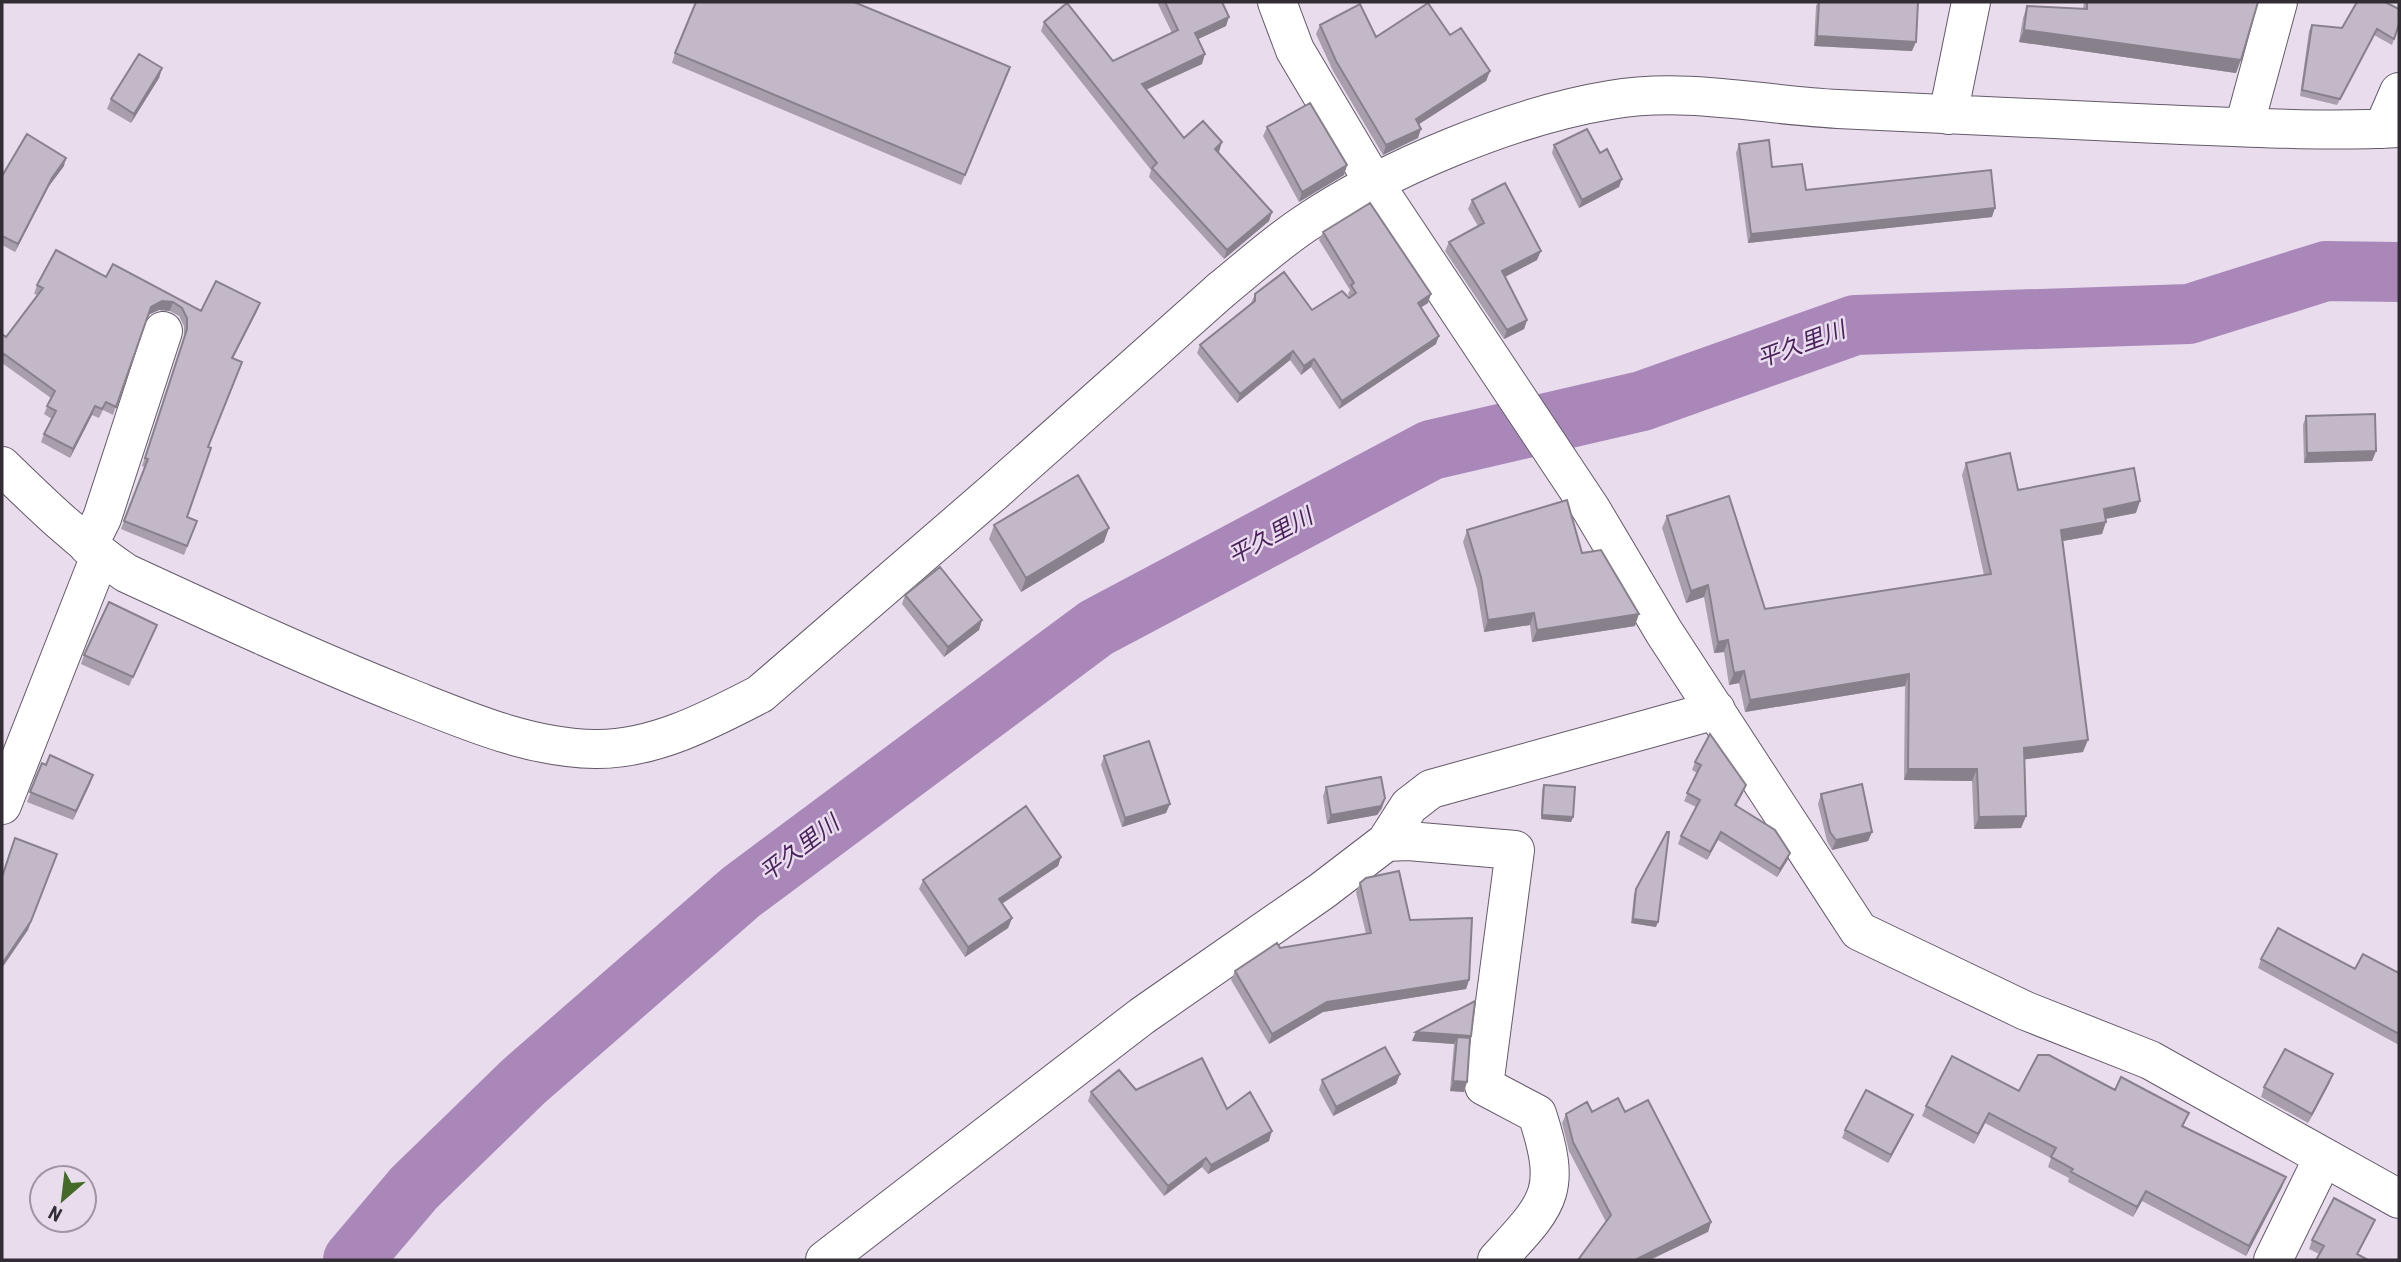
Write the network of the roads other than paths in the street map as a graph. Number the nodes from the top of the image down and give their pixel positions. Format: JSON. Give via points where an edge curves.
{"nodes":[{"id":1,"x":1277,"y":2,"type":"edge"},
{"id":2,"x":1971,"y":2,"type":"edge"},
{"id":3,"x":2277,"y":2,"type":"edge"},
{"id":4,"x":2399,"y":92,"type":"edge"},
{"id":5,"x":1948,"y":115,"type":"junction"},
{"id":6,"x":2244,"y":127,"type":"junction"},
{"id":7,"x":2391,"y":128,"type":"edge"},
{"id":8,"x":1374,"y":183,"type":"junction"},
{"id":9,"x":163,"y":331,"type":"dead end"},
{"id":10,"x":2,"y":466,"type":"edge"},
{"id":11,"x":94,"y":551,"type":"junction"},
{"id":12,"x":1716,"y":710,"type":"junction"},
{"id":13,"x":2,"y":806,"type":"edge"},
{"id":14,"x":1386,"y":842,"type":"junction"},
{"id":15,"x":2323,"y":1158,"type":"junction"},
{"id":16,"x":2399,"y":1199,"type":"edge"},
{"id":17,"x":825,"y":1260,"type":"edge"},
{"id":18,"x":1496,"y":1260,"type":"edge"},
{"id":19,"x":2273,"y":1260,"type":"edge"}],
"edges":[{"from":1,"to":8,"type":"street","via":[[1295,50]]},
{"from":2,"to":5,"type":"street"},
{"from":3,"to":6,"type":"street"},
{"from":4,"to":7,"type":"street"},
{"from":5,"to":6,"type":"street"},
{"from":5,"to":8,"type":"street","via":[[1712,96],[1623,98],[1552,111]]},
{"from":6,"to":7,"type":"street"},
{"from":8,"to":11,"type":"street","via":[[1303,225],[1221,290],[760,694],[716,717],[648,742],[596,749],[498,733],[318,661],[126,573]]},
{"from":8,"to":12,"type":"street","via":[[1591,509]]},
{"from":9,"to":11,"type":"street"},
{"from":10,"to":11,"type":"street"},
{"from":11,"to":13,"type":"street"},
{"from":12,"to":14,"type":"street","via":[[1430,789],[1409,806]]},
{"from":12,"to":15,"type":"street","via":[[1859,931],[2026,1012],[2150,1060]]},
{"from":14,"to":17,"type":"street","via":[[1142,1016]]},
{"from":14,"to":18,"type":"street","via":[[1515,850],[1484,1086],[1537,1114],[1552,1178],[1540,1212]]},
{"from":15,"to":16,"type":"street"},
{"from":15,"to":19,"type":"street"}]}
